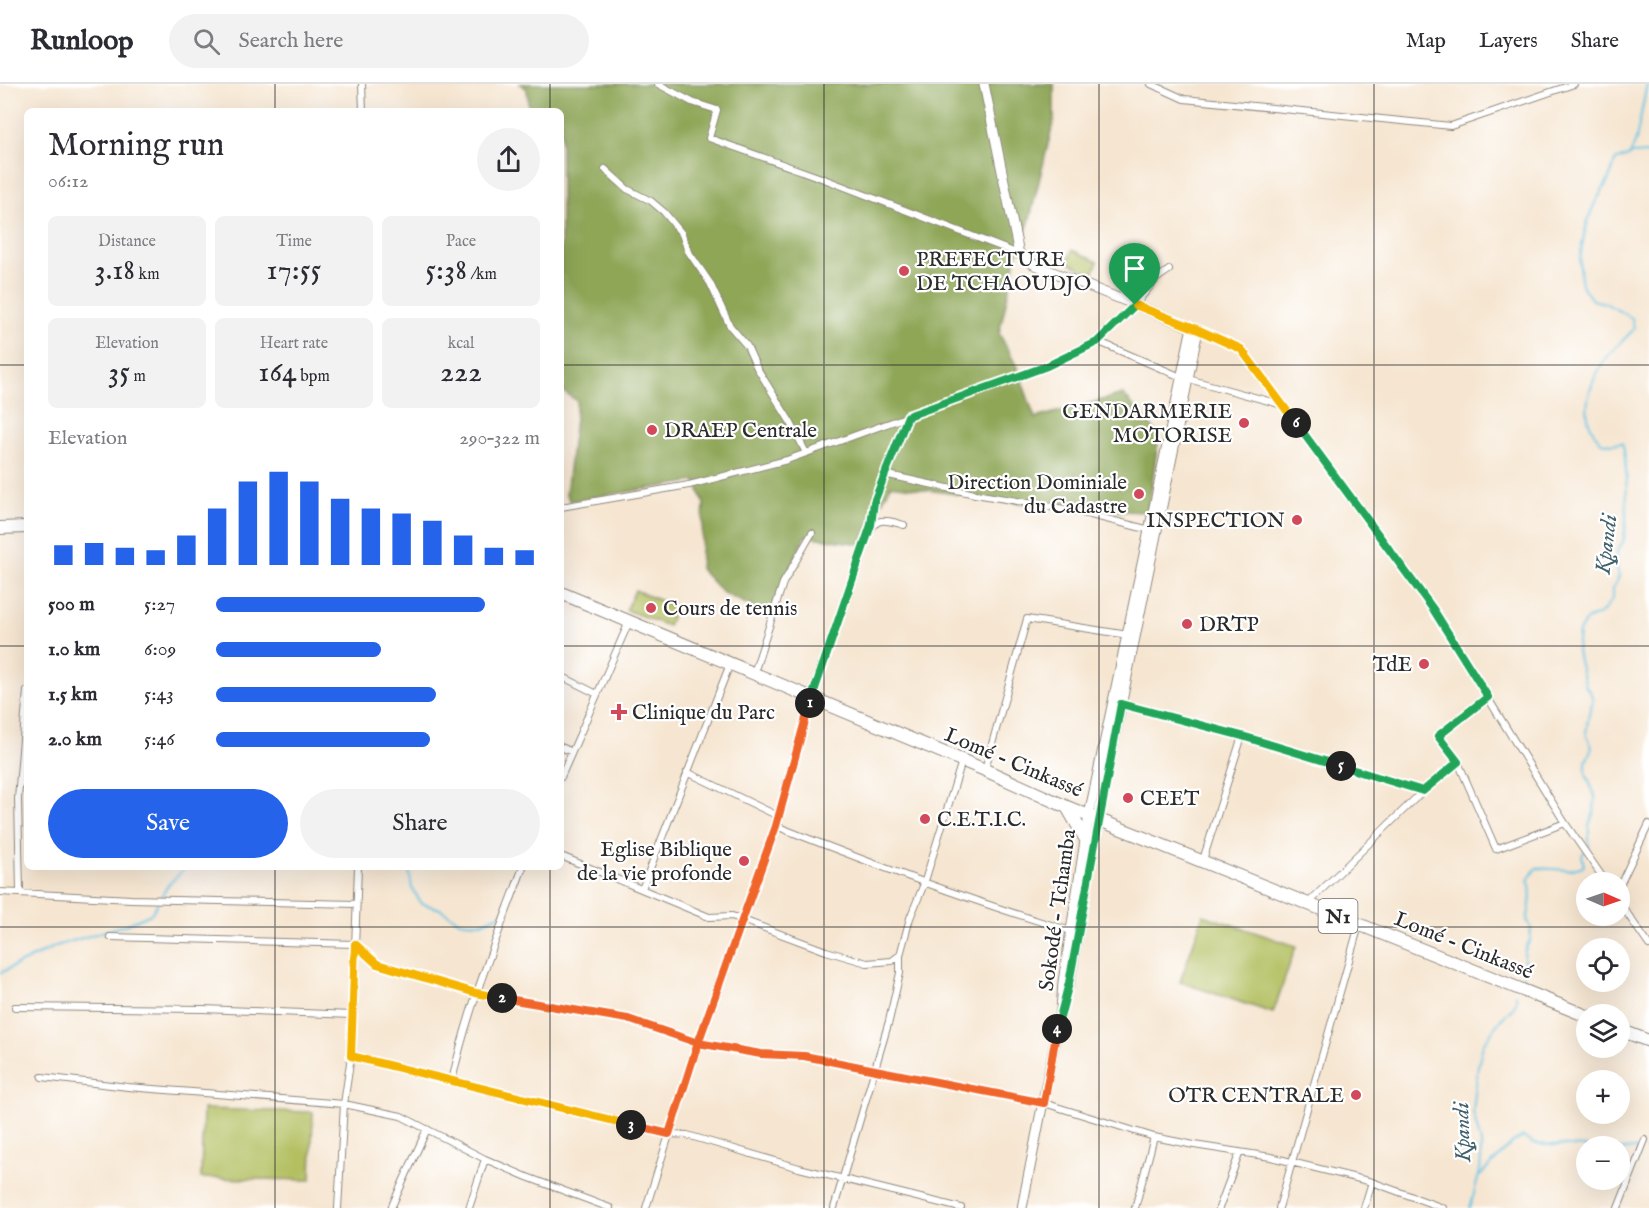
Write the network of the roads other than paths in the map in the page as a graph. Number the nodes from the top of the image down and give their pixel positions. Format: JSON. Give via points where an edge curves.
{"nodes":[{"id":1,"x":362,"y":84,"type":"edge"},
{"id":2,"x":658,"y":84,"type":"edge"},
{"id":3,"x":984,"y":84,"type":"edge"},
{"id":4,"x":1151,"y":84,"type":"edge"},
{"id":5,"x":1574,"y":84,"type":"edge"},
{"id":6,"x":363,"y":108,"type":"edge"},
{"id":7,"x":605,"y":169,"type":"dead end"},
{"id":8,"x":1019,"y":254,"type":"junction"},
{"id":9,"x":1169,"y":270,"type":"dead end"},
{"id":10,"x":1135,"y":305,"type":"junction"},
{"id":11,"x":1195,"y":328,"type":"junction"},
{"id":12,"x":1097,"y":342,"type":"junction"},
{"id":13,"x":1185,"y":378,"type":"junction"},
{"id":14,"x":1283,"y":405,"type":"junction"},
{"id":15,"x":908,"y":416,"type":"junction"},
{"id":16,"x":806,"y":453,"type":"junction"},
{"id":17,"x":884,"y":474,"type":"junction"},
{"id":18,"x":564,"y":506,"type":"edge"},
{"id":19,"x":871,"y":525,"type":"junction"},
{"id":20,"x":904,"y":525,"type":"dead end"},
{"id":21,"x":24,"y":527,"type":"edge"},
{"id":22,"x":1,"y":528,"type":"edge"},
{"id":23,"x":1150,"y":530,"type":"junction"},
{"id":24,"x":812,"y":533,"type":"dead end"},
{"id":25,"x":564,"y":594,"type":"edge"},
{"id":26,"x":629,"y":621,"type":"junction"},
{"id":27,"x":1128,"y":635,"type":"junction"},
{"id":28,"x":730,"y":664,"type":"junction"},
{"id":29,"x":754,"y":673,"type":"junction"},
{"id":30,"x":564,"y":678,"type":"edge"},
{"id":31,"x":597,"y":694,"type":"junction"},
{"id":32,"x":811,"y":697,"type":"junction"},
{"id":33,"x":1488,"y":697,"type":"junction"},
{"id":34,"x":1118,"y":704,"type":"junction"},
{"id":35,"x":1242,"y":736,"type":"junction"},
{"id":36,"x":564,"y":748,"type":"edge"},
{"id":37,"x":24,"y":750,"type":"edge"},
{"id":38,"x":572,"y":752,"type":"junction"},
{"id":39,"x":962,"y":760,"type":"junction"},
{"id":40,"x":1458,"y":762,"type":"junction"},
{"id":41,"x":564,"y":770,"type":"edge"},
{"id":42,"x":985,"y":770,"type":"junction"},
{"id":43,"x":687,"y":772,"type":"junction"},
{"id":44,"x":20,"y":777,"type":"junction"},
{"id":45,"x":24,"y":783,"type":"edge"},
{"id":46,"x":1423,"y":791,"type":"junction"},
{"id":47,"x":24,"y":797,"type":"edge"},
{"id":48,"x":18,"y":800,"type":"junction"},
{"id":49,"x":1067,"y":807,"type":"junction"},
{"id":50,"x":778,"y":816,"type":"junction"},
{"id":51,"x":1094,"y":817,"type":"junction"},
{"id":52,"x":1565,"y":823,"type":"junction"},
{"id":53,"x":1649,"y":824,"type":"edge"},
{"id":54,"x":776,"y":826,"type":"junction"},
{"id":55,"x":1085,"y":838,"type":"junction"},
{"id":56,"x":564,"y":857,"type":"edge"},
{"id":57,"x":1203,"y":860,"type":"junction"},
{"id":58,"x":358,"y":870,"type":"edge"},
{"id":59,"x":522,"y":870,"type":"edge"},
{"id":60,"x":1599,"y":872,"type":"edge"},
{"id":61,"x":1626,"y":872,"type":"edge"},
{"id":62,"x":924,"y":884,"type":"junction"},
{"id":63,"x":642,"y":889,"type":"junction"},
{"id":64,"x":0,"y":891,"type":"edge"},
{"id":65,"x":20,"y":891,"type":"junction"},
{"id":66,"x":1308,"y":903,"type":"junction"},
{"id":67,"x":356,"y":904,"type":"junction"},
{"id":68,"x":1630,"y":917,"type":"edge"},
{"id":69,"x":742,"y":920,"type":"junction"},
{"id":70,"x":1359,"y":924,"type":"junction"},
{"id":71,"x":1071,"y":931,"type":"junction"},
{"id":72,"x":110,"y":937,"type":"dead end"},
{"id":73,"x":355,"y":944,"type":"junction"},
{"id":74,"x":1649,"y":945,"type":"edge"},
{"id":75,"x":900,"y":955,"type":"junction"},
{"id":76,"x":476,"y":993,"type":"junction"},
{"id":77,"x":15,"y":1007,"type":"dead end"},
{"id":78,"x":1061,"y":1011,"type":"junction"},
{"id":79,"x":1576,"y":1012,"type":"edge"},
{"id":80,"x":352,"y":1015,"type":"junction"},
{"id":81,"x":1630,"y":1034,"type":"edge"},
{"id":82,"x":1649,"y":1041,"type":"edge"},
{"id":83,"x":698,"y":1043,"type":"junction"},
{"id":84,"x":351,"y":1056,"type":"junction"},
{"id":85,"x":874,"y":1069,"type":"junction"},
{"id":86,"x":42,"y":1077,"type":"dead end"},
{"id":87,"x":453,"y":1081,"type":"junction"},
{"id":88,"x":1044,"y":1103,"type":"junction"},
{"id":89,"x":344,"y":1104,"type":"junction"},
{"id":90,"x":427,"y":1129,"type":"junction"},
{"id":91,"x":669,"y":1134,"type":"junction"},
{"id":92,"x":1154,"y":1137,"type":"junction"},
{"id":93,"x":1645,"y":1140,"type":"dead end"},
{"id":94,"x":1240,"y":1152,"type":"junction"},
{"id":95,"x":485,"y":1159,"type":"junction"},
{"id":96,"x":1292,"y":1161,"type":"junction"},
{"id":97,"x":842,"y":1179,"type":"junction"},
{"id":98,"x":1372,"y":1182,"type":"junction"},
{"id":99,"x":338,"y":1208,"type":"edge"},
{"id":100,"x":391,"y":1208,"type":"edge"},
{"id":101,"x":469,"y":1208,"type":"edge"},
{"id":102,"x":610,"y":1208,"type":"edge"},
{"id":103,"x":646,"y":1208,"type":"edge"},
{"id":104,"x":834,"y":1208,"type":"edge"},
{"id":105,"x":961,"y":1208,"type":"edge"},
{"id":106,"x":1022,"y":1208,"type":"edge"},
{"id":107,"x":1135,"y":1208,"type":"edge"},
{"id":108,"x":1219,"y":1208,"type":"edge"},
{"id":109,"x":1279,"y":1208,"type":"edge"},
{"id":110,"x":1364,"y":1208,"type":"edge"},
{"id":111,"x":1443,"y":1208,"type":"edge"},
{"id":112,"x":1618,"y":1208,"type":"edge"}],
"edges":[{"from":1,"to":6,"type":"street"},
{"from":2,"to":8,"type":"street","via":[[717,110],[709,138]]},
{"from":3,"to":8,"type":"main road"},
{"from":4,"to":5,"type":"street","via":[[1184,99],[1451,126]]},
{"from":7,"to":16,"type":"street","via":[[627,189],[651,201],[682,234],[730,326],[747,346]]},
{"from":8,"to":10,"type":"main road","via":[[1033,264]]},
{"from":9,"to":10,"type":"street","via":[[1156,279]]},
{"from":10,"to":11,"type":"main road"},
{"from":10,"to":12,"type":"street"},
{"from":11,"to":13,"type":"main road"},
{"from":11,"to":14,"type":"street","via":[[1241,349]]},
{"from":12,"to":13,"type":"street"},
{"from":12,"to":15,"type":"street","via":[[1047,366]]},
{"from":13,"to":14,"type":"street"},
{"from":13,"to":23,"type":"main road"},
{"from":13,"to":34,"type":"main road"},
{"from":14,"to":33,"type":"street","via":[[1433,609]]},
{"from":15,"to":16,"type":"street"},
{"from":15,"to":17,"type":"street"},
{"from":16,"to":18,"type":"street","via":[[689,485]]},
{"from":17,"to":19,"type":"street"},
{"from":17,"to":23,"type":"street","via":[[1071,510]]},
{"from":19,"to":20,"type":"street","via":[[882,520]]},
{"from":19,"to":32,"type":"street"},
{"from":21,"to":22,"type":"highway"},
{"from":23,"to":27,"type":"main road"},
{"from":24,"to":29,"type":"street","via":[[783,583]]},
{"from":25,"to":26,"type":"highway","name":"Lomé - Cinkassé","number":"N1"},
{"from":26,"to":28,"type":"highway","name":"Lomé - Cinkassé","number":"N1"},
{"from":26,"to":31,"type":"street"},
{"from":27,"to":34,"type":"main road"},
{"from":27,"to":42,"type":"street","via":[[1027,619]]},
{"from":28,"to":29,"type":"highway","name":"Lomé - Cinkassé","number":"N1"},
{"from":28,"to":43,"type":"street"},
{"from":29,"to":32,"type":"highway","name":"Lomé - Cinkassé","number":"N1"},
{"from":30,"to":31,"type":"street"},
{"from":31,"to":38,"type":"street"},
{"from":32,"to":39,"type":"highway","name":"Lomé - Cinkassé","number":"N1"},
{"from":32,"to":50,"type":"street"},
{"from":33,"to":40,"type":"street","via":[[1438,736]]},
{"from":33,"to":52,"type":"street"},
{"from":34,"to":35,"type":"street"},
{"from":34,"to":51,"type":"main road"},
{"from":35,"to":46,"type":"street"},
{"from":35,"to":57,"type":"street"},
{"from":36,"to":38,"type":"street"},
{"from":37,"to":44,"type":"street"},
{"from":38,"to":41,"type":"street"},
{"from":39,"to":42,"type":"highway","name":"Lomé - Cinkassé","number":"N1"},
{"from":39,"to":62,"type":"street"},
{"from":40,"to":46,"type":"street"},
{"from":40,"to":52,"type":"street","via":[[1496,849]]},
{"from":42,"to":49,"type":"highway","name":"Lomé - Cinkassé","number":"N1"},
{"from":43,"to":50,"type":"street"},
{"from":43,"to":63,"type":"street"},
{"from":44,"to":45,"type":"street"},
{"from":44,"to":48,"type":"street"},
{"from":46,"to":66,"type":"street"},
{"from":47,"to":48,"type":"street"},
{"from":48,"to":65,"type":"street"},
{"from":49,"to":51,"type":"highway","name":"Lomé - Cinkassé","number":"N1"},
{"from":49,"to":55,"type":"highway"},
{"from":50,"to":54,"type":"street"},
{"from":51,"to":55,"type":"main road","name":"Sokodé - Tchamba"},
{"from":51,"to":57,"type":"highway","name":"Lomé - Cinkassé","number":"N1"},
{"from":51,"to":78,"type":"main road","name":"Sokodé - Tchamba","via":[[1069,983]]},
{"from":52,"to":60,"type":"street"},
{"from":53,"to":61,"type":"street"},
{"from":54,"to":62,"type":"street"},
{"from":54,"to":69,"type":"street"},
{"from":55,"to":71,"type":"main road","name":"Sokodé - Tchamba"},
{"from":56,"to":63,"type":"street"},
{"from":57,"to":66,"type":"highway","name":"Lomé - Cinkassé","number":"N1"},
{"from":58,"to":67,"type":"street"},
{"from":59,"to":76,"type":"street"},
{"from":62,"to":71,"type":"street"},
{"from":62,"to":75,"type":"street"},
{"from":63,"to":69,"type":"street","via":[[710,916],[732,915]]},
{"from":64,"to":65,"type":"street"},
{"from":65,"to":67,"type":"street","via":[[131,899]]},
{"from":66,"to":70,"type":"highway","name":"Lomé - Cinkassé","number":"N1"},
{"from":67,"to":73,"type":"street"},
{"from":68,"to":74,"type":"street"},
{"from":69,"to":75,"type":"street","via":[[867,963],[892,961]]},
{"from":69,"to":83,"type":"street"},
{"from":70,"to":79,"type":"highway","name":"Lomé - Cinkassé","number":"N1"},
{"from":70,"to":96,"type":"street"},
{"from":71,"to":78,"type":"main road","name":"Sokodé - Tchamba"},
{"from":72,"to":73,"type":"street"},
{"from":73,"to":76,"type":"street","via":[[377,964]]},
{"from":73,"to":80,"type":"street"},
{"from":75,"to":85,"type":"street","via":[[900,973]]},
{"from":76,"to":83,"type":"street","via":[[628,1019]]},
{"from":76,"to":87,"type":"street"},
{"from":77,"to":80,"type":"street"},
{"from":78,"to":88,"type":"main road","name":"Sokodé - Tchamba"},
{"from":80,"to":84,"type":"street"},
{"from":81,"to":82,"type":"highway"},
{"from":83,"to":85,"type":"street"},
{"from":83,"to":91,"type":"street"},
{"from":84,"to":87,"type":"street"},
{"from":84,"to":89,"type":"street"},
{"from":85,"to":88,"type":"street"},
{"from":85,"to":97,"type":"street"},
{"from":86,"to":89,"type":"street"},
{"from":87,"to":91,"type":"street"},
{"from":88,"to":92,"type":"street"},
{"from":88,"to":106,"type":"main road","name":"Sokodé - Tchamba"},
{"from":89,"to":90,"type":"street","via":[[401,1116]]},
{"from":89,"to":99,"type":"street"},
{"from":90,"to":95,"type":"street"},
{"from":90,"to":100,"type":"street"},
{"from":91,"to":97,"type":"street","via":[[687,1135]]},
{"from":91,"to":103,"type":"street"},
{"from":92,"to":94,"type":"street"},
{"from":92,"to":107,"type":"street"},
{"from":93,"to":112,"type":"street"},
{"from":94,"to":96,"type":"street"},
{"from":94,"to":108,"type":"street"},
{"from":95,"to":101,"type":"street"},
{"from":95,"to":102,"type":"street"},
{"from":96,"to":98,"type":"street"},
{"from":96,"to":109,"type":"street"},
{"from":97,"to":104,"type":"street"},
{"from":97,"to":105,"type":"street"},
{"from":98,"to":110,"type":"street"},
{"from":98,"to":111,"type":"street"}]}
